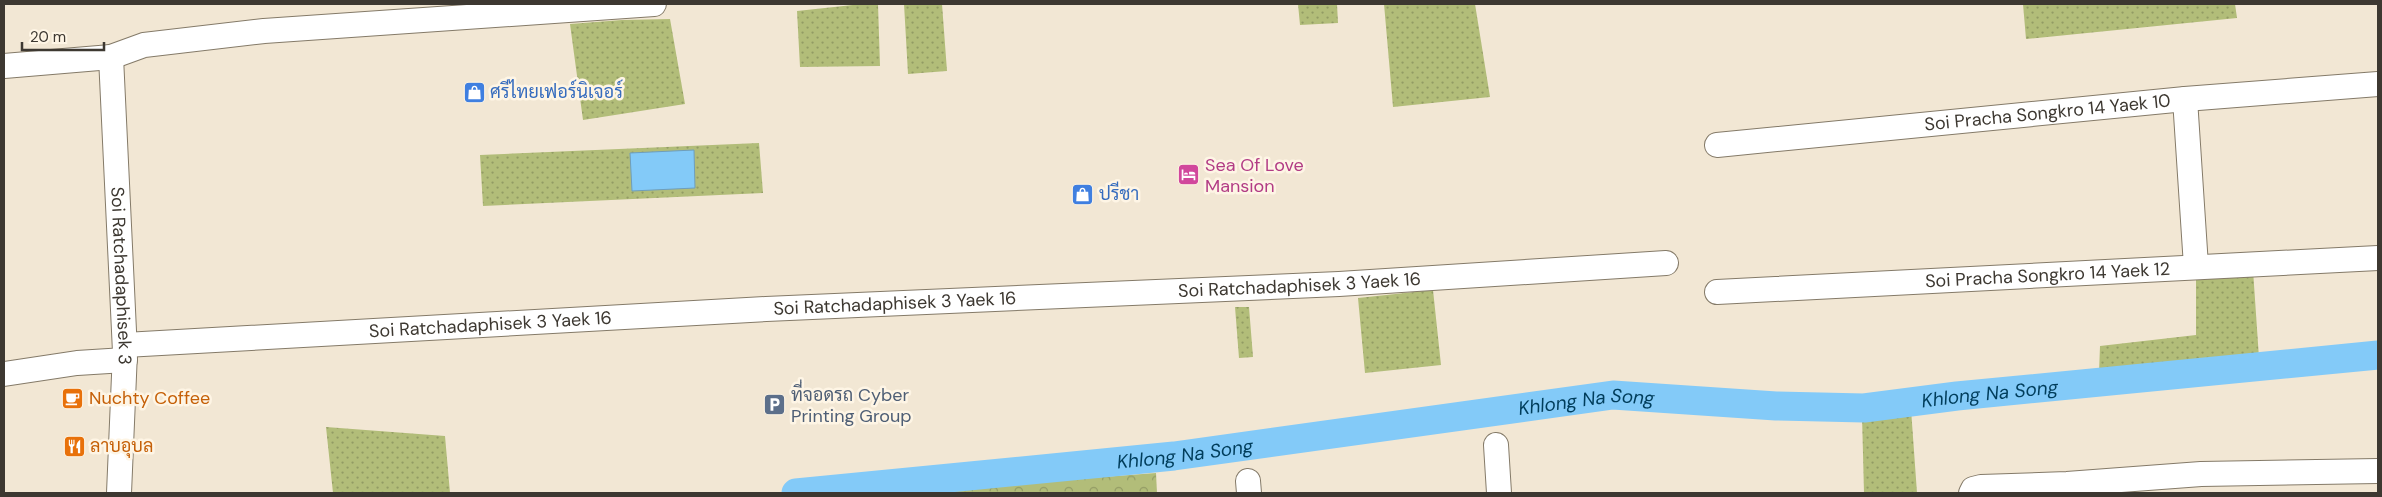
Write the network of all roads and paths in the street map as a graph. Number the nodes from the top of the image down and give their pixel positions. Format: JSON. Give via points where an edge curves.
{"nodes":[{"id":1,"x":654,"y":4,"type":"edge"},
{"id":2,"x":111,"y":57,"type":"junction"},
{"id":3,"x":4,"y":66,"type":"edge"},
{"id":4,"x":2378,"y":84,"type":"edge"},
{"id":5,"x":2185,"y":99,"type":"junction"},
{"id":6,"x":1718,"y":145,"type":"dead end"},
{"id":7,"x":2378,"y":258,"type":"edge"},
{"id":8,"x":1666,"y":263,"type":"dead end"},
{"id":9,"x":2196,"y":266,"type":"junction"},
{"id":10,"x":1717,"y":292,"type":"dead end"},
{"id":11,"x":125,"y":352,"type":"junction"},
{"id":12,"x":4,"y":374,"type":"edge"},
{"id":13,"x":1496,"y":445,"type":"dead end"},
{"id":14,"x":2378,"y":471,"type":"edge"},
{"id":15,"x":119,"y":493,"type":"edge"},
{"id":16,"x":1499,"y":493,"type":"edge"},
{"id":17,"x":1971,"y":493,"type":"edge"}],
"edges":[{"from":1,"to":2,"type":"street","via":[[264,31],[144,45]]},
{"from":2,"to":3,"type":"street"},
{"from":2,"to":11,"type":"street","name":"Soi Ratchadaphisek 3"},
{"from":4,"to":5,"type":"street","name":"Soi Pracha Songkro 14 Yaek 10"},
{"from":5,"to":6,"type":"street","name":"Soi Pracha Songkro 14 Yaek 10"},
{"from":5,"to":9,"type":"street"},
{"from":7,"to":9,"type":"street","name":"Soi Pracha Songkro 14 Yaek 12"},
{"from":8,"to":11,"type":"street","name":"Soi Ratchadaphisek 3 Yaek 16","via":[[1339,284],[766,309]]},
{"from":9,"to":10,"type":"street","name":"Soi Pracha Songkro 14 Yaek 12"},
{"from":11,"to":12,"type":"street","name":"Soi Ratchadaphisek 3 Yaek 16"},
{"from":11,"to":15,"type":"street","name":"Soi Ratchadaphisek 3"},
{"from":13,"to":16,"type":"street"},
{"from":14,"to":17,"type":"street","via":[[2154,476],[2067,484],[1981,486]]}]}
